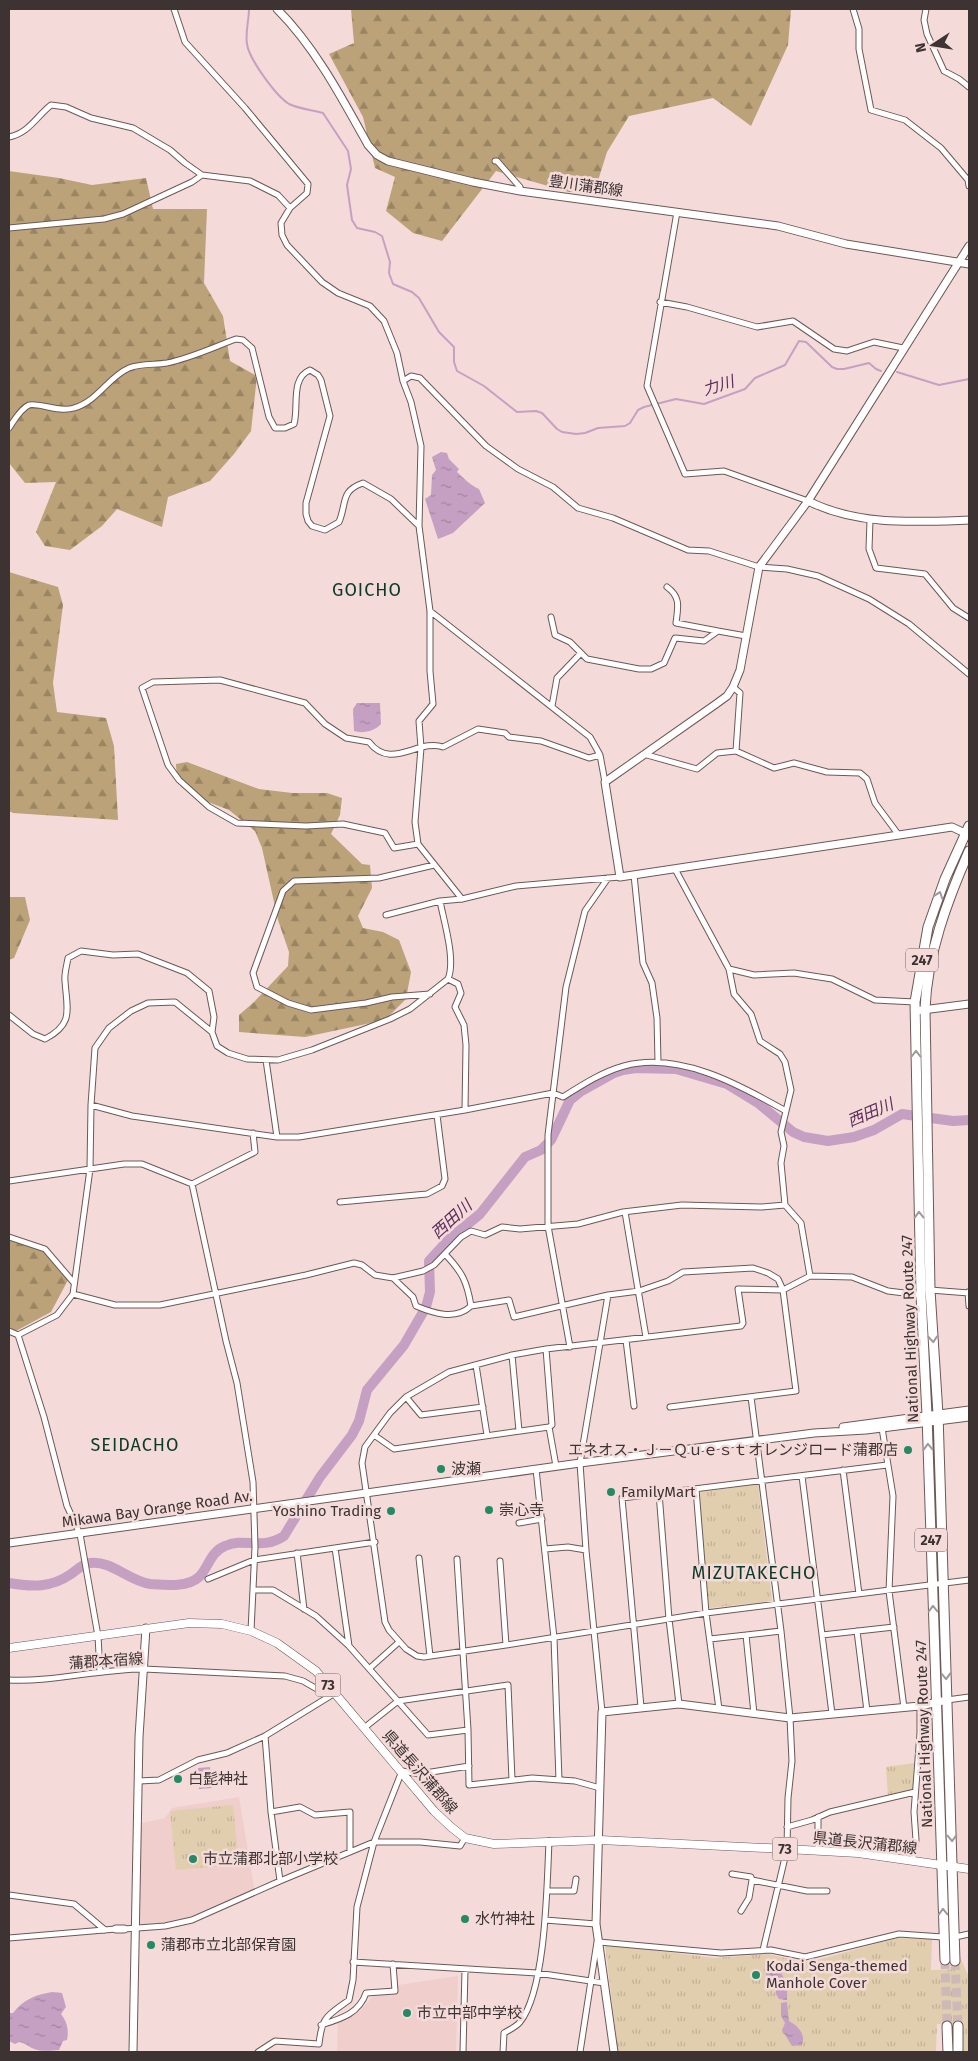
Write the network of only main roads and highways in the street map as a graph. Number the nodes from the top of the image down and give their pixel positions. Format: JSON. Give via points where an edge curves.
{"nodes":[{"id":1,"x":968,"y":831,"type":"edge"},
{"id":2,"x":969,"y":851,"type":"edge"},
{"id":3,"x":918,"y":1007,"type":"junction"},
{"id":4,"x":9,"y":1648,"type":"edge"},
{"id":5,"x":942,"y":1865,"type":"junction"},
{"id":6,"x":953,"y":1867,"type":"junction"},
{"id":7,"x":969,"y":1870,"type":"edge"},
{"id":8,"x":945,"y":1960,"type":"tunnel mouth"},
{"id":9,"x":955,"y":1961,"type":"tunnel mouth"},
{"id":10,"x":947,"y":2026,"type":"tunnel mouth"},
{"id":11,"x":958,"y":2026,"type":"tunnel mouth"},
{"id":12,"x":948,"y":2052,"type":"edge"},
{"id":13,"x":958,"y":2052,"type":"edge"}],
"edges":[{"from":3,"to":1,"type":"highway","name":"National Highway Route 247","number":"247","one_way":true,"via":[[928,927],[945,879]]},
{"from":2,"to":3,"type":"highway","name":"National Highway Route 247","number":"247","via":[[955,883]]},
{"from":5,"to":3,"type":"highway","name":"National Highway Route 247","number":"247","one_way":true,"via":[[921,1295],[916,1103]]},
{"from":3,"to":6,"type":"highway","name":"National Highway Route 247","number":"247","one_way":true,"via":[[927,1122],[930,1290],[938,1418]]},
{"from":4,"to":5,"type":"main road","name":"県道長沢蒲郡線","number":"73","via":[[204,1623],[251,1631],[277,1643],[316,1671],[434,1811],[466,1838],[494,1844],[600,1840],[858,1853]]},
{"from":5,"to":6,"type":"main road","name":"県道長沢蒲郡線","number":"73"},
{"from":8,"to":5,"type":"highway","name":"National Highway Route 247","number":"247","one_way":true},
{"from":6,"to":7,"type":"main road","name":"県道長沢蒲郡線","number":"73"},
{"from":6,"to":9,"type":"highway","name":"National Highway Route 247","number":"247"},
{"from":10,"to":12,"type":"highway"},
{"from":11,"to":13,"type":"highway"}]}
